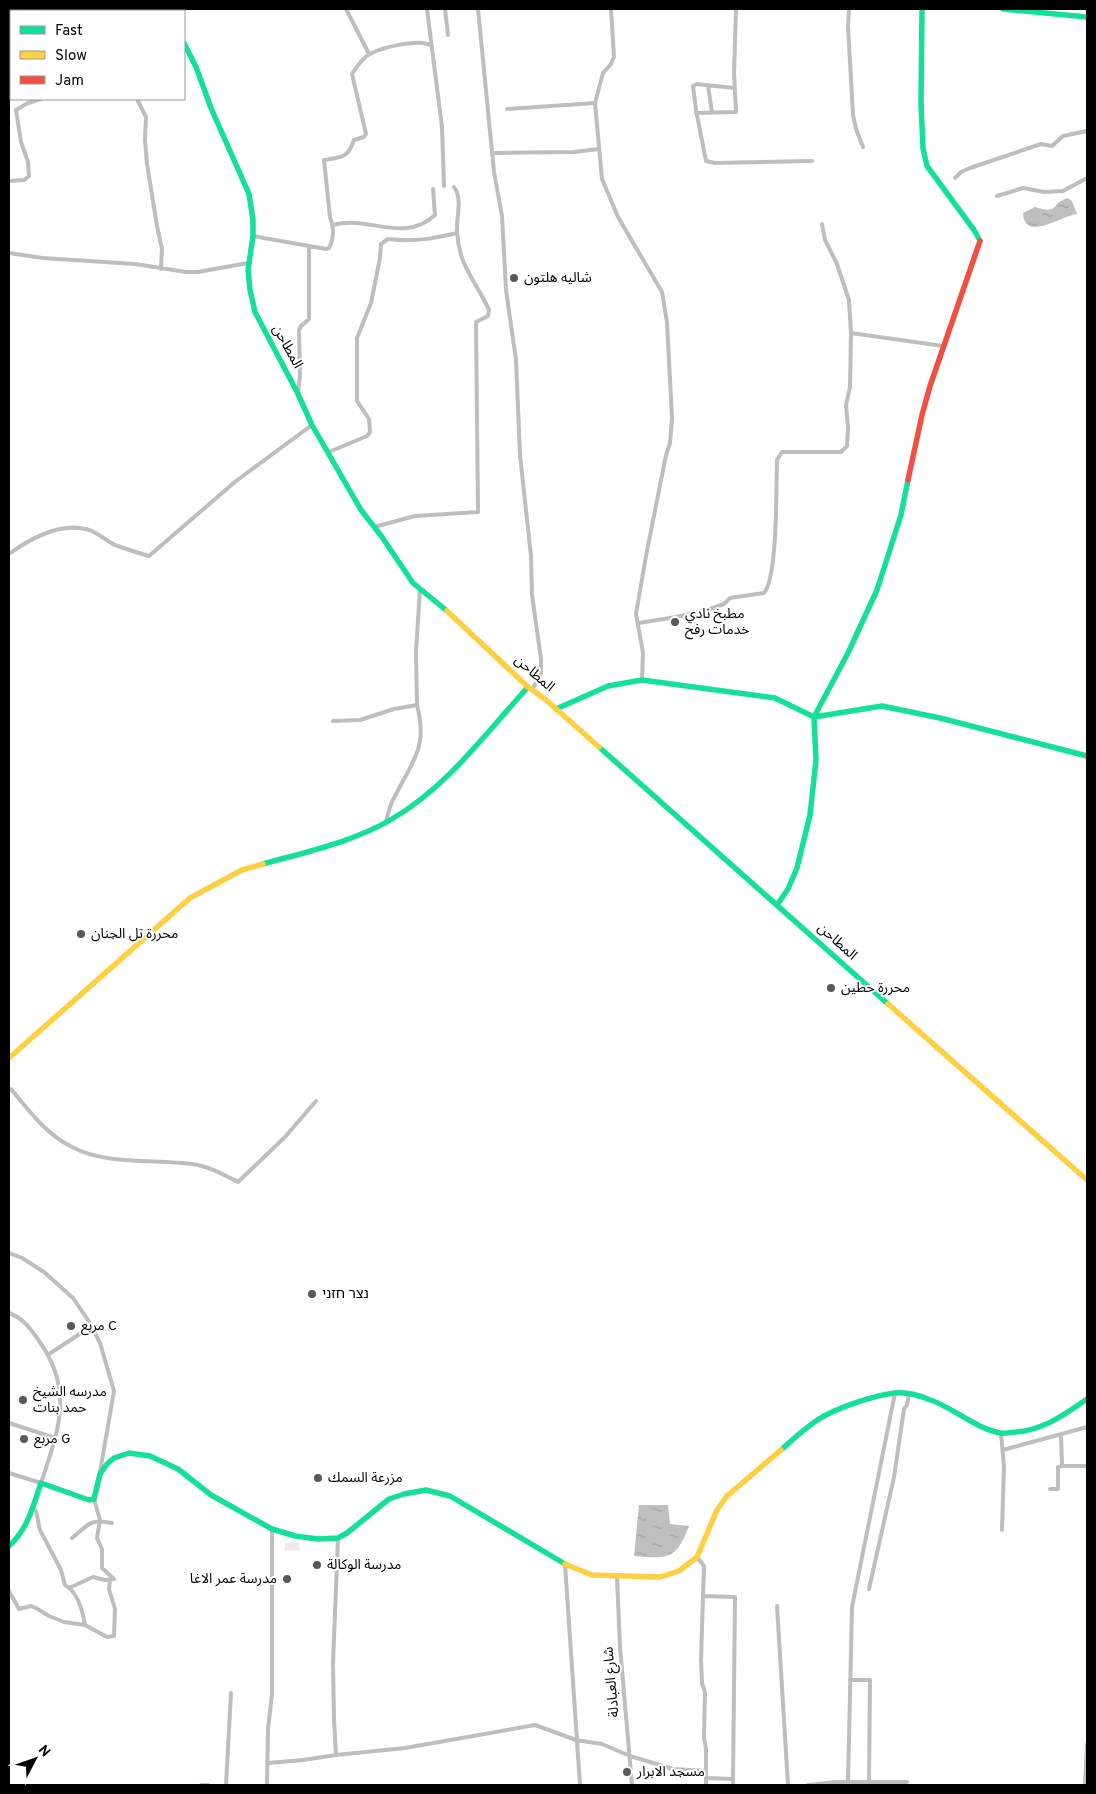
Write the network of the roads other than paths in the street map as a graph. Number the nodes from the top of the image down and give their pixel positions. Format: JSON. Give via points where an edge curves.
{"nodes":[{"id":1,"x":40,"y":9,"type":"edge"},
{"id":2,"x":346,"y":9,"type":"edge"},
{"id":3,"x":427,"y":9,"type":"edge"},
{"id":4,"x":445,"y":9,"type":"edge"},
{"id":5,"x":478,"y":9,"type":"edge"},
{"id":6,"x":611,"y":9,"type":"edge"},
{"id":7,"x":736,"y":9,"type":"edge"},
{"id":8,"x":849,"y":9,"type":"edge"},
{"id":9,"x":922,"y":9,"type":"edge"},
{"id":10,"x":1003,"y":9,"type":"edge"},
{"id":11,"x":46,"y":10,"type":"edge"},
{"id":12,"x":1087,"y":17,"type":"edge"},
{"id":13,"x":448,"y":35,"type":"dead end"},
{"id":14,"x":185,"y":45,"type":"edge"},
{"id":15,"x":432,"y":46,"type":"junction"},
{"id":16,"x":369,"y":54,"type":"junction"},
{"id":17,"x":708,"y":85,"type":"junction"},
{"id":18,"x":734,"y":88,"type":"junction"},
{"id":19,"x":38,"y":100,"type":"edge"},
{"id":20,"x":138,"y":100,"type":"edge"},
{"id":21,"x":595,"y":103,"type":"junction"},
{"id":22,"x":507,"y":109,"type":"dead end"},
{"id":23,"x":696,"y":113,"type":"junction"},
{"id":24,"x":712,"y":113,"type":"junction"},
{"id":25,"x":1087,"y":131,"type":"edge"},
{"id":26,"x":863,"y":147,"type":"dead end"},
{"id":27,"x":599,"y":149,"type":"junction"},
{"id":28,"x":492,"y":153,"type":"junction"},
{"id":29,"x":812,"y":161,"type":"dead end"},
{"id":30,"x":955,"y":178,"type":"dead end"},
{"id":31,"x":1087,"y":178,"type":"edge"},
{"id":32,"x":9,"y":181,"type":"edge"},
{"id":33,"x":444,"y":186,"type":"dead end"},
{"id":34,"x":454,"y":187,"type":"dead end"},
{"id":35,"x":433,"y":188,"type":"dead end"},
{"id":36,"x":997,"y":196,"type":"dead end"},
{"id":37,"x":822,"y":224,"type":"dead end"},
{"id":38,"x":333,"y":225,"type":"junction"},
{"id":39,"x":457,"y":233,"type":"junction"},
{"id":40,"x":253,"y":236,"type":"junction"},
{"id":41,"x":310,"y":246,"type":"junction"},
{"id":42,"x":9,"y":253,"type":"edge"},
{"id":43,"x":248,"y":263,"type":"junction"},
{"id":44,"x":161,"y":269,"type":"junction"},
{"id":45,"x":851,"y":333,"type":"junction"},
{"id":46,"x":943,"y":346,"type":"junction"},
{"id":47,"x":298,"y":394,"type":"junction"},
{"id":48,"x":312,"y":425,"type":"junction"},
{"id":49,"x":329,"y":452,"type":"junction"},
{"id":50,"x":374,"y":527,"type":"junction"},
{"id":51,"x":9,"y":554,"type":"edge"},
{"id":52,"x":420,"y":589,"type":"junction"},
{"id":53,"x":639,"y":623,"type":"junction"},
{"id":54,"x":642,"y":680,"type":"junction"},
{"id":55,"x":530,"y":689,"type":"junction"},
{"id":56,"x":417,"y":705,"type":"junction"},
{"id":57,"x":556,"y":709,"type":"junction"},
{"id":58,"x":814,"y":717,"type":"junction"},
{"id":59,"x":333,"y":720,"type":"dead end"},
{"id":60,"x":1087,"y":756,"type":"edge"},
{"id":61,"x":385,"y":822,"type":"junction"},
{"id":62,"x":777,"y":905,"type":"junction"},
{"id":63,"x":10,"y":1056,"type":"edge"},
{"id":64,"x":11,"y":1089,"type":"dead end"},
{"id":65,"x":316,"y":1101,"type":"dead end"},
{"id":66,"x":1087,"y":1180,"type":"edge"},
{"id":67,"x":9,"y":1253,"type":"edge"},
{"id":68,"x":9,"y":1313,"type":"edge"},
{"id":69,"x":92,"y":1326,"type":"junction"},
{"id":70,"x":48,"y":1354,"type":"junction"},
{"id":71,"x":895,"y":1393,"type":"junction"},
{"id":72,"x":909,"y":1394,"type":"junction"},
{"id":73,"x":1087,"y":1399,"type":"edge"},
{"id":74,"x":1087,"y":1403,"type":"edge"},
{"id":75,"x":9,"y":1423,"type":"edge"},
{"id":76,"x":1087,"y":1427,"type":"edge"},
{"id":77,"x":1001,"y":1433,"type":"junction"},
{"id":78,"x":1061,"y":1434,"type":"junction"},
{"id":79,"x":55,"y":1438,"type":"junction"},
{"id":80,"x":1003,"y":1450,"type":"junction"},
{"id":81,"x":1062,"y":1466,"type":"junction"},
{"id":82,"x":1087,"y":1466,"type":"edge"},
{"id":83,"x":9,"y":1474,"type":"edge"},
{"id":84,"x":100,"y":1474,"type":"junction"},
{"id":85,"x":41,"y":1483,"type":"junction"},
{"id":86,"x":1050,"y":1489,"type":"dead end"},
{"id":87,"x":94,"y":1499,"type":"junction"},
{"id":88,"x":34,"y":1509,"type":"junction"},
{"id":89,"x":100,"y":1520,"type":"junction"},
{"id":90,"x":112,"y":1523,"type":"dead end"},
{"id":91,"x":272,"y":1529,"type":"junction"},
{"id":92,"x":1002,"y":1530,"type":"dead end"},
{"id":93,"x":72,"y":1538,"type":"dead end"},
{"id":94,"x":338,"y":1538,"type":"junction"},
{"id":95,"x":9,"y":1546,"type":"edge"},
{"id":96,"x":698,"y":1557,"type":"junction"},
{"id":97,"x":565,"y":1564,"type":"junction"},
{"id":98,"x":618,"y":1576,"type":"junction"},
{"id":99,"x":110,"y":1580,"type":"junction"},
{"id":100,"x":69,"y":1588,"type":"junction"},
{"id":101,"x":869,"y":1589,"type":"dead end"},
{"id":102,"x":9,"y":1591,"type":"edge"},
{"id":103,"x":703,"y":1596,"type":"junction"},
{"id":104,"x":777,"y":1606,"type":"dead end"},
{"id":105,"x":85,"y":1625,"type":"junction"},
{"id":106,"x":850,"y":1680,"type":"junction"},
{"id":107,"x":231,"y":1693,"type":"dead end"},
{"id":108,"x":576,"y":1740,"type":"junction"},
{"id":109,"x":1087,"y":1744,"type":"edge"},
{"id":110,"x":336,"y":1755,"type":"junction"},
{"id":111,"x":630,"y":1756,"type":"junction"},
{"id":112,"x":268,"y":1763,"type":"junction"},
{"id":113,"x":706,"y":1771,"type":"junction"},
{"id":114,"x":706,"y":1778,"type":"junction"},
{"id":115,"x":733,"y":1779,"type":"junction"},
{"id":116,"x":848,"y":1782,"type":"junction"},
{"id":117,"x":870,"y":1782,"type":"junction"},
{"id":118,"x":908,"y":1782,"type":"dead end"},
{"id":119,"x":201,"y":1785,"type":"edge"},
{"id":120,"x":208,"y":1785,"type":"edge"},
{"id":121,"x":226,"y":1785,"type":"edge"},
{"id":122,"x":268,"y":1785,"type":"edge"},
{"id":123,"x":580,"y":1785,"type":"edge"},
{"id":124,"x":632,"y":1785,"type":"edge"},
{"id":125,"x":706,"y":1785,"type":"edge"},
{"id":126,"x":733,"y":1785,"type":"edge"},
{"id":127,"x":788,"y":1785,"type":"edge"},
{"id":128,"x":808,"y":1785,"type":"edge"},
{"id":129,"x":1085,"y":1785,"type":"edge"}],
"edges":[{"from":1,"to":11,"type":"street"},
{"from":2,"to":16,"type":"street"},
{"from":3,"to":15,"type":"street"},
{"from":4,"to":13,"type":"street"},
{"from":5,"to":28,"type":"street"},
{"from":6,"to":21,"type":"street","via":[[614,57],[603,73]]},
{"from":7,"to":18,"type":"street"},
{"from":8,"to":26,"type":"street","via":[[853,114]]},
{"from":9,"to":46,"type":"street","via":[[924,155],[930,170],[980,242]]},
{"from":10,"to":12,"type":"street"},
{"from":14,"to":40,"type":"street","name":"المطاحن","via":[[246,188]]},
{"from":15,"to":16,"type":"street","via":[[413,43]]},
{"from":15,"to":33,"type":"street","via":[[442,127]]},
{"from":16,"to":38,"type":"street","via":[[352,74],[365,136],[355,138],[350,152],[344,156],[324,160]]},
{"from":17,"to":18,"type":"street"},
{"from":17,"to":23,"type":"street","via":[[694,86]]},
{"from":17,"to":24,"type":"street"},
{"from":18,"to":24,"type":"street","via":[[736,112]]},
{"from":19,"to":32,"type":"street","via":[[16,110],[29,176],[24,180]]},
{"from":20,"to":44,"type":"street","via":[[146,117],[144,140],[163,255]]},
{"from":21,"to":22,"type":"street"},
{"from":21,"to":27,"type":"street"},
{"from":23,"to":24,"type":"street"},
{"from":23,"to":29,"type":"street","via":[[706,160],[715,163]]},
{"from":25,"to":30,"type":"street","via":[[1069,133],[1052,146],[1041,144],[970,168]]},
{"from":27,"to":28,"type":"street"},
{"from":27,"to":53,"type":"street","via":[[602,183],[662,292],[667,322],[672,418],[670,443],[636,614]]},
{"from":28,"to":55,"type":"street","via":[[502,216],[506,290],[516,360],[520,455],[540,659],[541,674]]},
{"from":31,"to":36,"type":"street","via":[[1063,191],[1023,188]]},
{"from":34,"to":39,"type":"street","via":[[458,200]]},
{"from":35,"to":38,"type":"street","via":[[436,215],[412,228],[349,222]]},
{"from":37,"to":45,"type":"street","via":[[825,240],[849,300]]},
{"from":38,"to":41,"type":"street","via":[[329,248]]},
{"from":39,"to":49,"type":"street","via":[[409,241],[388,239],[381,244],[371,303],[357,338],[356,401],[369,419],[370,432]]},
{"from":39,"to":50,"type":"street","via":[[462,262],[490,313],[476,322],[478,512],[415,516]]},
{"from":40,"to":41,"type":"street"},
{"from":40,"to":43,"type":"street","name":"المطاحن"},
{"from":41,"to":47,"type":"street","via":[[310,319],[299,330]]},
{"from":42,"to":44,"type":"street"},
{"from":43,"to":44,"type":"street","via":[[198,272]]},
{"from":43,"to":47,"type":"street","name":"المطاحن","via":[[255,312]]},
{"from":45,"to":46,"type":"street"},
{"from":45,"to":53,"type":"street","via":[[847,446],[841,452],[782,452],[777,460],[777,519],[769,588],[764,593],[730,598],[724,604],[707,610]]},
{"from":46,"to":58,"type":"street","via":[[922,415],[901,515],[877,590]]},
{"from":47,"to":48,"type":"street","name":"المطاحن"},
{"from":48,"to":49,"type":"street","name":"المطاحن"},
{"from":48,"to":51,"type":"street","via":[[236,481],[149,556],[115,545],[92,531],[70,528],[51,531],[27,541]]},
{"from":49,"to":50,"type":"street","name":"المطاحن"},
{"from":50,"to":52,"type":"street","name":"المطاحن"},
{"from":52,"to":55,"type":"street","name":"المطاحن"},
{"from":52,"to":56,"type":"street"},
{"from":53,"to":54,"type":"street"},
{"from":54,"to":57,"type":"street","via":[[598,690]]},
{"from":54,"to":58,"type":"street","via":[[775,698]]},
{"from":55,"to":57,"type":"street","name":"المطاحن"},
{"from":55,"to":61,"type":"street","via":[[446,778]]},
{"from":56,"to":59,"type":"street","via":[[360,720]]},
{"from":56,"to":61,"type":"street","via":[[422,722],[420,746]]},
{"from":57,"to":62,"type":"street","name":"المطاحن"},
{"from":58,"to":60,"type":"street","via":[[882,706]]},
{"from":58,"to":62,"type":"street","via":[[817,751],[807,832],[792,882]]},
{"from":61,"to":63,"type":"street","via":[[338,843],[242,870],[190,898]]},
{"from":62,"to":66,"type":"street","name":"المطاحن"},
{"from":64,"to":65,"type":"street","via":[[44,1128],[84,1153],[106,1159],[194,1164],[238,1182],[285,1137]]},
{"from":67,"to":69,"type":"street","via":[[44,1272],[72,1298]]},
{"from":68,"to":70,"type":"street","via":[[29,1325]]},
{"from":69,"to":70,"type":"street"},
{"from":69,"to":84,"type":"street","via":[[114,1391]]},
{"from":70,"to":79,"type":"street","via":[[61,1398]]},
{"from":71,"to":72,"type":"street"},
{"from":71,"to":96,"type":"street","via":[[842,1408],[801,1432],[727,1496],[717,1510]]},
{"from":71,"to":106,"type":"street","via":[[855,1586]]},
{"from":72,"to":77,"type":"street","via":[[929,1399]]},
{"from":72,"to":101,"type":"street"},
{"from":73,"to":74,"type":"street"},
{"from":73,"to":77,"type":"street","via":[[1055,1421],[1027,1431]]},
{"from":75,"to":79,"type":"street"},
{"from":76,"to":78,"type":"street"},
{"from":77,"to":80,"type":"street"},
{"from":78,"to":80,"type":"street"},
{"from":78,"to":81,"type":"street"},
{"from":79,"to":85,"type":"street"},
{"from":80,"to":92,"type":"street"},
{"from":81,"to":82,"type":"street"},
{"from":81,"to":86,"type":"street","via":[[1058,1467],[1058,1489]]},
{"from":83,"to":85,"type":"street"},
{"from":84,"to":87,"type":"street"},
{"from":84,"to":91,"type":"street","via":[[107,1464],[121,1455],[150,1456]]},
{"from":85,"to":87,"type":"street"},
{"from":85,"to":88,"type":"street"},
{"from":87,"to":89,"type":"street"},
{"from":88,"to":95,"type":"street","via":[[22,1533]]},
{"from":88,"to":100,"type":"street","via":[[40,1530]]},
{"from":89,"to":90,"type":"street"},
{"from":89,"to":93,"type":"street"},
{"from":89,"to":99,"type":"street","via":[[97,1538],[102,1549],[102,1568],[114,1579]]},
{"from":91,"to":94,"type":"street","via":[[301,1537]]},
{"from":91,"to":112,"type":"street","via":[[272,1694]]},
{"from":94,"to":97,"type":"street","via":[[389,1499],[426,1490],[450,1496]]},
{"from":94,"to":110,"type":"street","via":[[333,1635]]},
{"from":96,"to":98,"type":"street","via":[[679,1571],[660,1577]]},
{"from":96,"to":103,"type":"street","via":[[704,1566]]},
{"from":97,"to":98,"type":"street","via":[[592,1575]]},
{"from":97,"to":108,"type":"street"},
{"from":98,"to":111,"type":"street","name":"شارع العبادلة"},
{"from":99,"to":100,"type":"street","via":[[93,1577]]},
{"from":99,"to":105,"type":"street","via":[[109,1589],[115,1609],[114,1636],[107,1637]]},
{"from":100,"to":105,"type":"street","via":[[81,1606]]},
{"from":102,"to":105,"type":"street","via":[[19,1609],[31,1606],[64,1622]]},
{"from":103,"to":113,"type":"street","via":[[701,1660],[705,1692]]},
{"from":103,"to":115,"type":"street","via":[[735,1597]]},
{"from":104,"to":127,"type":"street"},
{"from":106,"to":116,"type":"street"},
{"from":106,"to":117,"type":"street","via":[[870,1680]]},
{"from":107,"to":121,"type":"street"},
{"from":108,"to":110,"type":"street","via":[[535,1725],[405,1748]]},
{"from":108,"to":111,"type":"street","via":[[602,1744]]},
{"from":108,"to":123,"type":"street"},
{"from":109,"to":129,"type":"street"},
{"from":110,"to":112,"type":"street"},
{"from":111,"to":113,"type":"street","via":[[673,1769]]},
{"from":111,"to":124,"type":"street","name":"شارع العبادلة"},
{"from":112,"to":122,"type":"street"},
{"from":113,"to":114,"type":"street"},
{"from":114,"to":115,"type":"street"},
{"from":114,"to":125,"type":"street"},
{"from":115,"to":126,"type":"street"},
{"from":116,"to":117,"type":"street"},
{"from":116,"to":128,"type":"street"},
{"from":117,"to":118,"type":"street"},
{"from":119,"to":120,"type":"street"}]}
